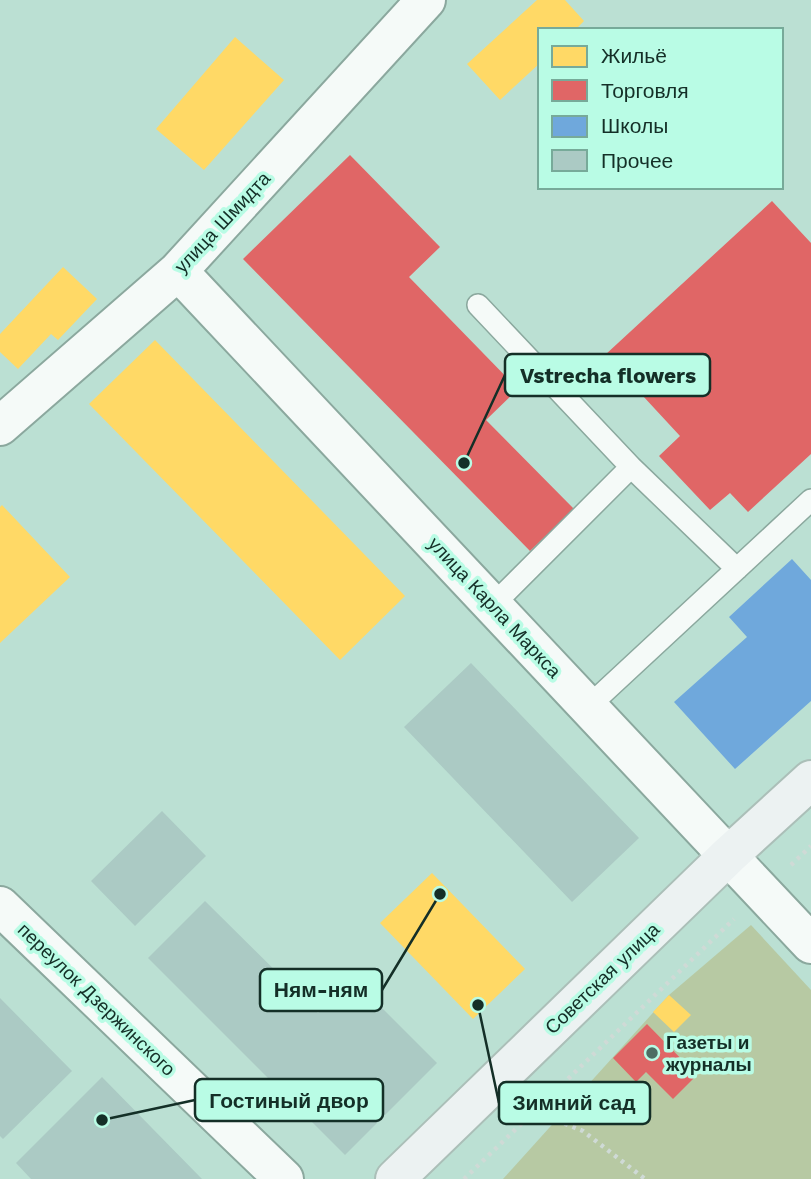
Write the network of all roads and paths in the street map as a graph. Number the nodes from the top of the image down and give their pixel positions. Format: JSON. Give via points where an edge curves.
{"nodes":[{"id":1,"x":426,"y":0,"type":"edge"},
{"id":2,"x":178,"y":271,"type":"junction"},
{"id":3,"x":478,"y":305,"type":"dead end"},
{"id":4,"x":0,"y":426,"type":"edge"},
{"id":5,"x":631,"y":467,"type":"junction"},
{"id":6,"x":811,"y":500,"type":"edge"},
{"id":7,"x":737,"y":569,"type":"junction"},
{"id":8,"x":493,"y":605,"type":"junction"},
{"id":9,"x":589,"y":706,"type":"junction"},
{"id":10,"x":811,"y":780,"type":"edge"},
{"id":11,"x":811,"y":846,"type":"edge"},
{"id":12,"x":729,"y":855,"type":"junction"},
{"id":13,"x":763,"y":891,"type":"junction"},
{"id":14,"x":0,"y":906,"type":"edge"},
{"id":15,"x":811,"y":944,"type":"edge"},
{"id":16,"x":533,"y":1111,"type":"junction"},
{"id":17,"x":284,"y":1179,"type":"edge"},
{"id":18,"x":396,"y":1179,"type":"edge"},
{"id":19,"x":464,"y":1179,"type":"edge"},
{"id":20,"x":645,"y":1179,"type":"edge"}],
"edges":[{"from":1,"to":2,"type":"street","name":"улица Шмидта"},
{"from":2,"to":4,"type":"street","name":"улица Шмидта"},
{"from":2,"to":8,"type":"street","name":"улица Карла Маркса"},
{"from":3,"to":5,"type":"lane"},
{"from":5,"to":7,"type":"lane"},
{"from":5,"to":8,"type":"lane"},
{"from":6,"to":7,"type":"lane"},
{"from":7,"to":9,"type":"lane"},
{"from":8,"to":9,"type":"street","name":"улица Карла Маркса"},
{"from":9,"to":12,"type":"street","name":"улица Карла Маркса"},
{"from":10,"to":12,"type":"main road","name":"Советская улица"},
{"from":11,"to":13,"type":"path"},
{"from":12,"to":13,"type":"street","name":"улица Карла Маркса"},
{"from":12,"to":18,"type":"main road","name":"Советская улица"},
{"from":13,"to":15,"type":"street","name":"улица Карла Маркса"},
{"from":13,"to":16,"type":"path"},
{"from":14,"to":17,"type":"street","name":"переулок Дзержинского"},
{"from":16,"to":19,"type":"path"},
{"from":16,"to":20,"type":"path","via":[[583,1131]]}]}
